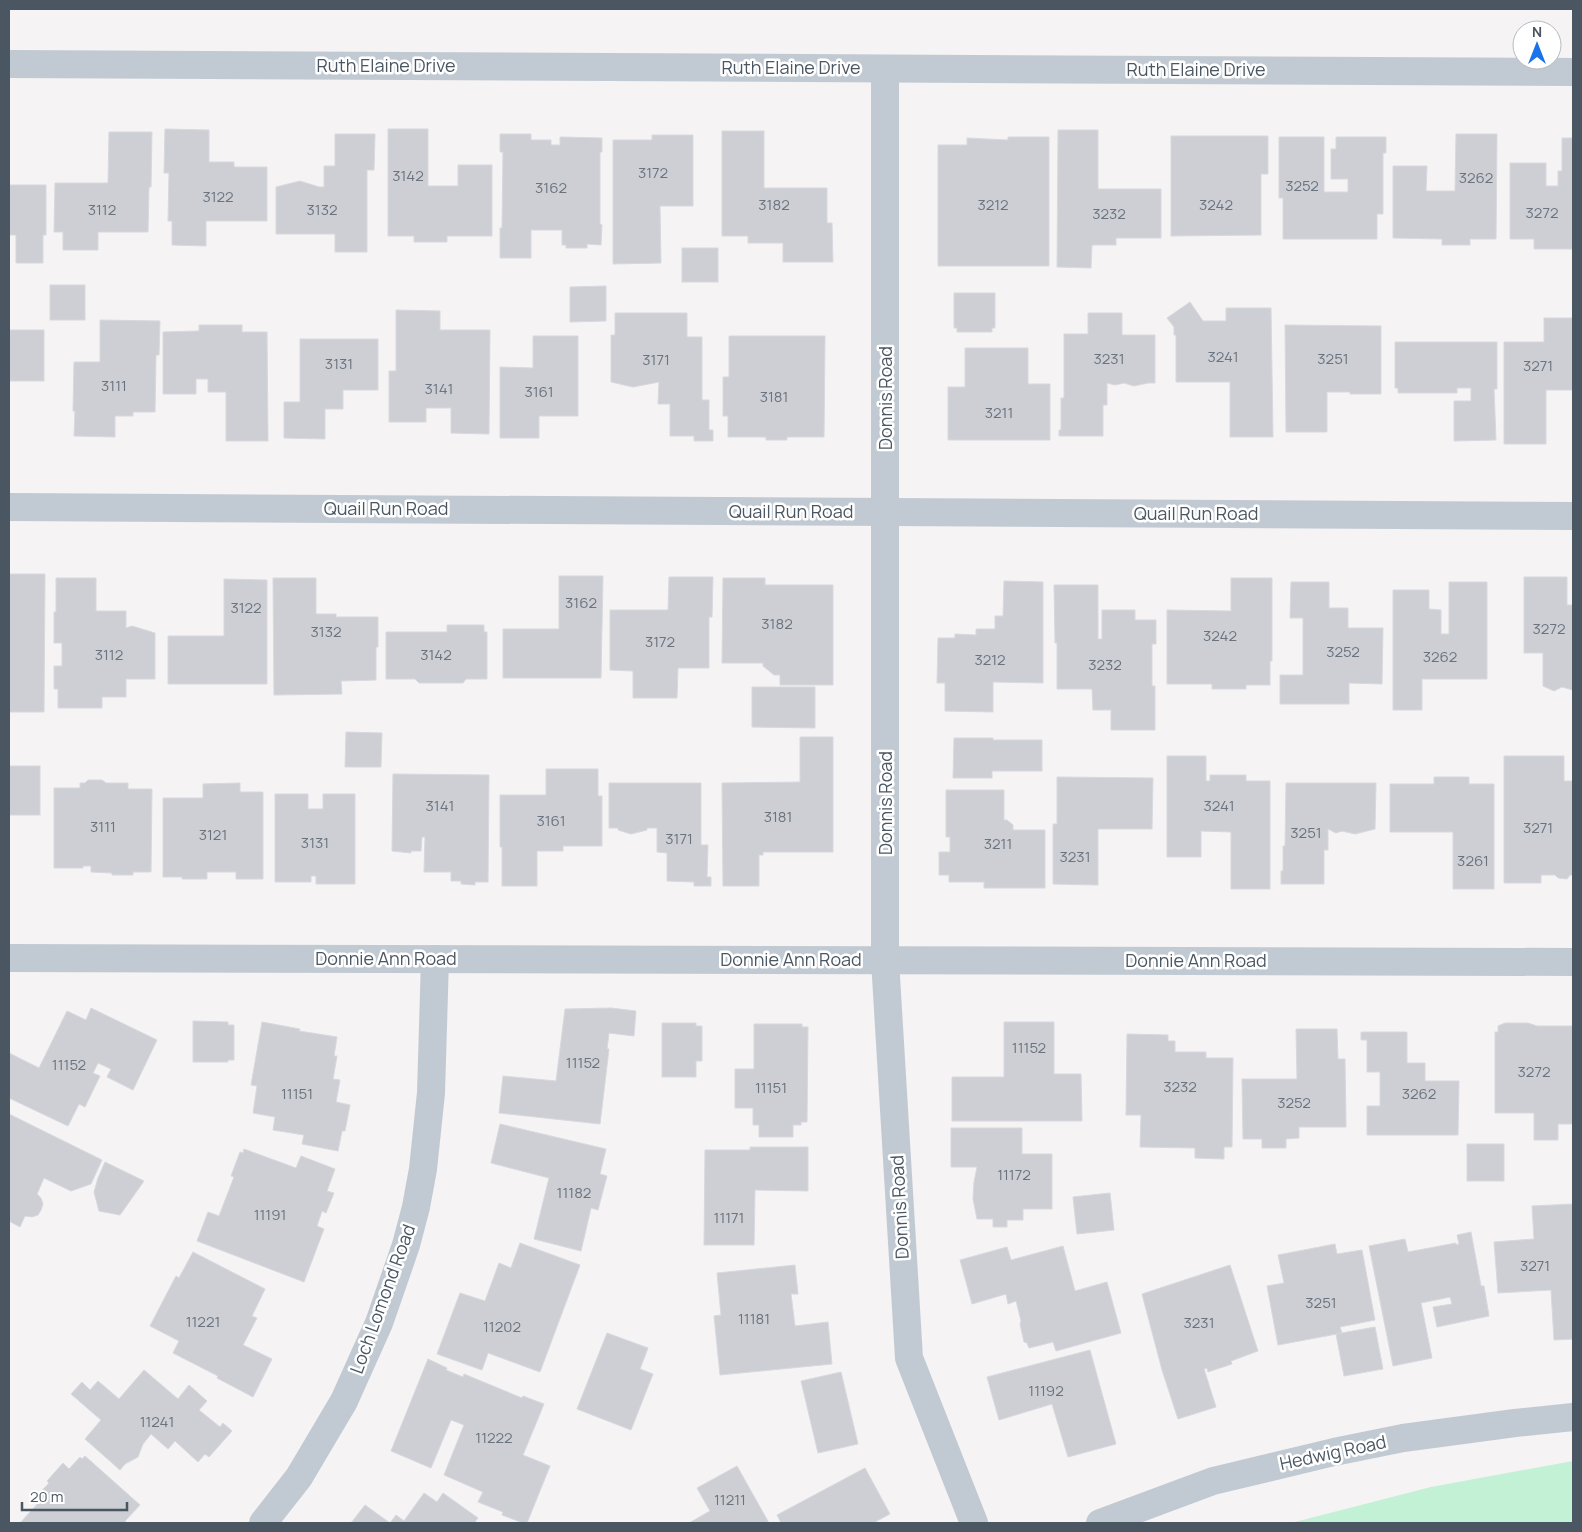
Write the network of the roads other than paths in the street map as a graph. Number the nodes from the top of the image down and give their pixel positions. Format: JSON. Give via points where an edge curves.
{"nodes":[{"id":1,"x":9,"y":64,"type":"edge"},
{"id":2,"x":885,"y":69,"type":"junction"},
{"id":3,"x":1573,"y":72,"type":"edge"},
{"id":4,"x":9,"y":507,"type":"edge"},
{"id":5,"x":886,"y":513,"type":"junction"},
{"id":6,"x":1573,"y":516,"type":"edge"},
{"id":7,"x":9,"y":958,"type":"edge"},
{"id":8,"x":435,"y":959,"type":"junction"},
{"id":9,"x":885,"y":960,"type":"junction"},
{"id":10,"x":1573,"y":962,"type":"edge"},
{"id":11,"x":1573,"y":1417,"type":"edge"},
{"id":12,"x":263,"y":1523,"type":"edge"},
{"id":13,"x":974,"y":1523,"type":"edge"},
{"id":14,"x":1100,"y":1523,"type":"edge"}],
"edges":[{"from":1,"to":2,"type":"street","name":"Ruth Elaine Drive"},
{"from":2,"to":3,"type":"street","name":"Ruth Elaine Drive"},
{"from":2,"to":5,"type":"street","name":"Donnis Road"},
{"from":4,"to":5,"type":"street","name":"Quail Run Road"},
{"from":5,"to":6,"type":"street","name":"Quail Run Road"},
{"from":5,"to":9,"type":"street","name":"Donnis Road"},
{"from":7,"to":8,"type":"street","name":"Donnie Ann Road"},
{"from":8,"to":9,"type":"street","name":"Donnie Ann Road"},
{"from":8,"to":12,"type":"street","name":"Loch Lomond Road","via":[[431,1093],[423,1169],[406,1245],[379,1323],[344,1401],[299,1477]]},
{"from":9,"to":10,"type":"street","name":"Donnie Ann Road"},
{"from":9,"to":13,"type":"street","name":"Donnis Road","via":[[909,1358]]},
{"from":11,"to":14,"type":"street","name":"Hedwig Road","via":[[1403,1438],[1334,1452],[1213,1481]]}]}
